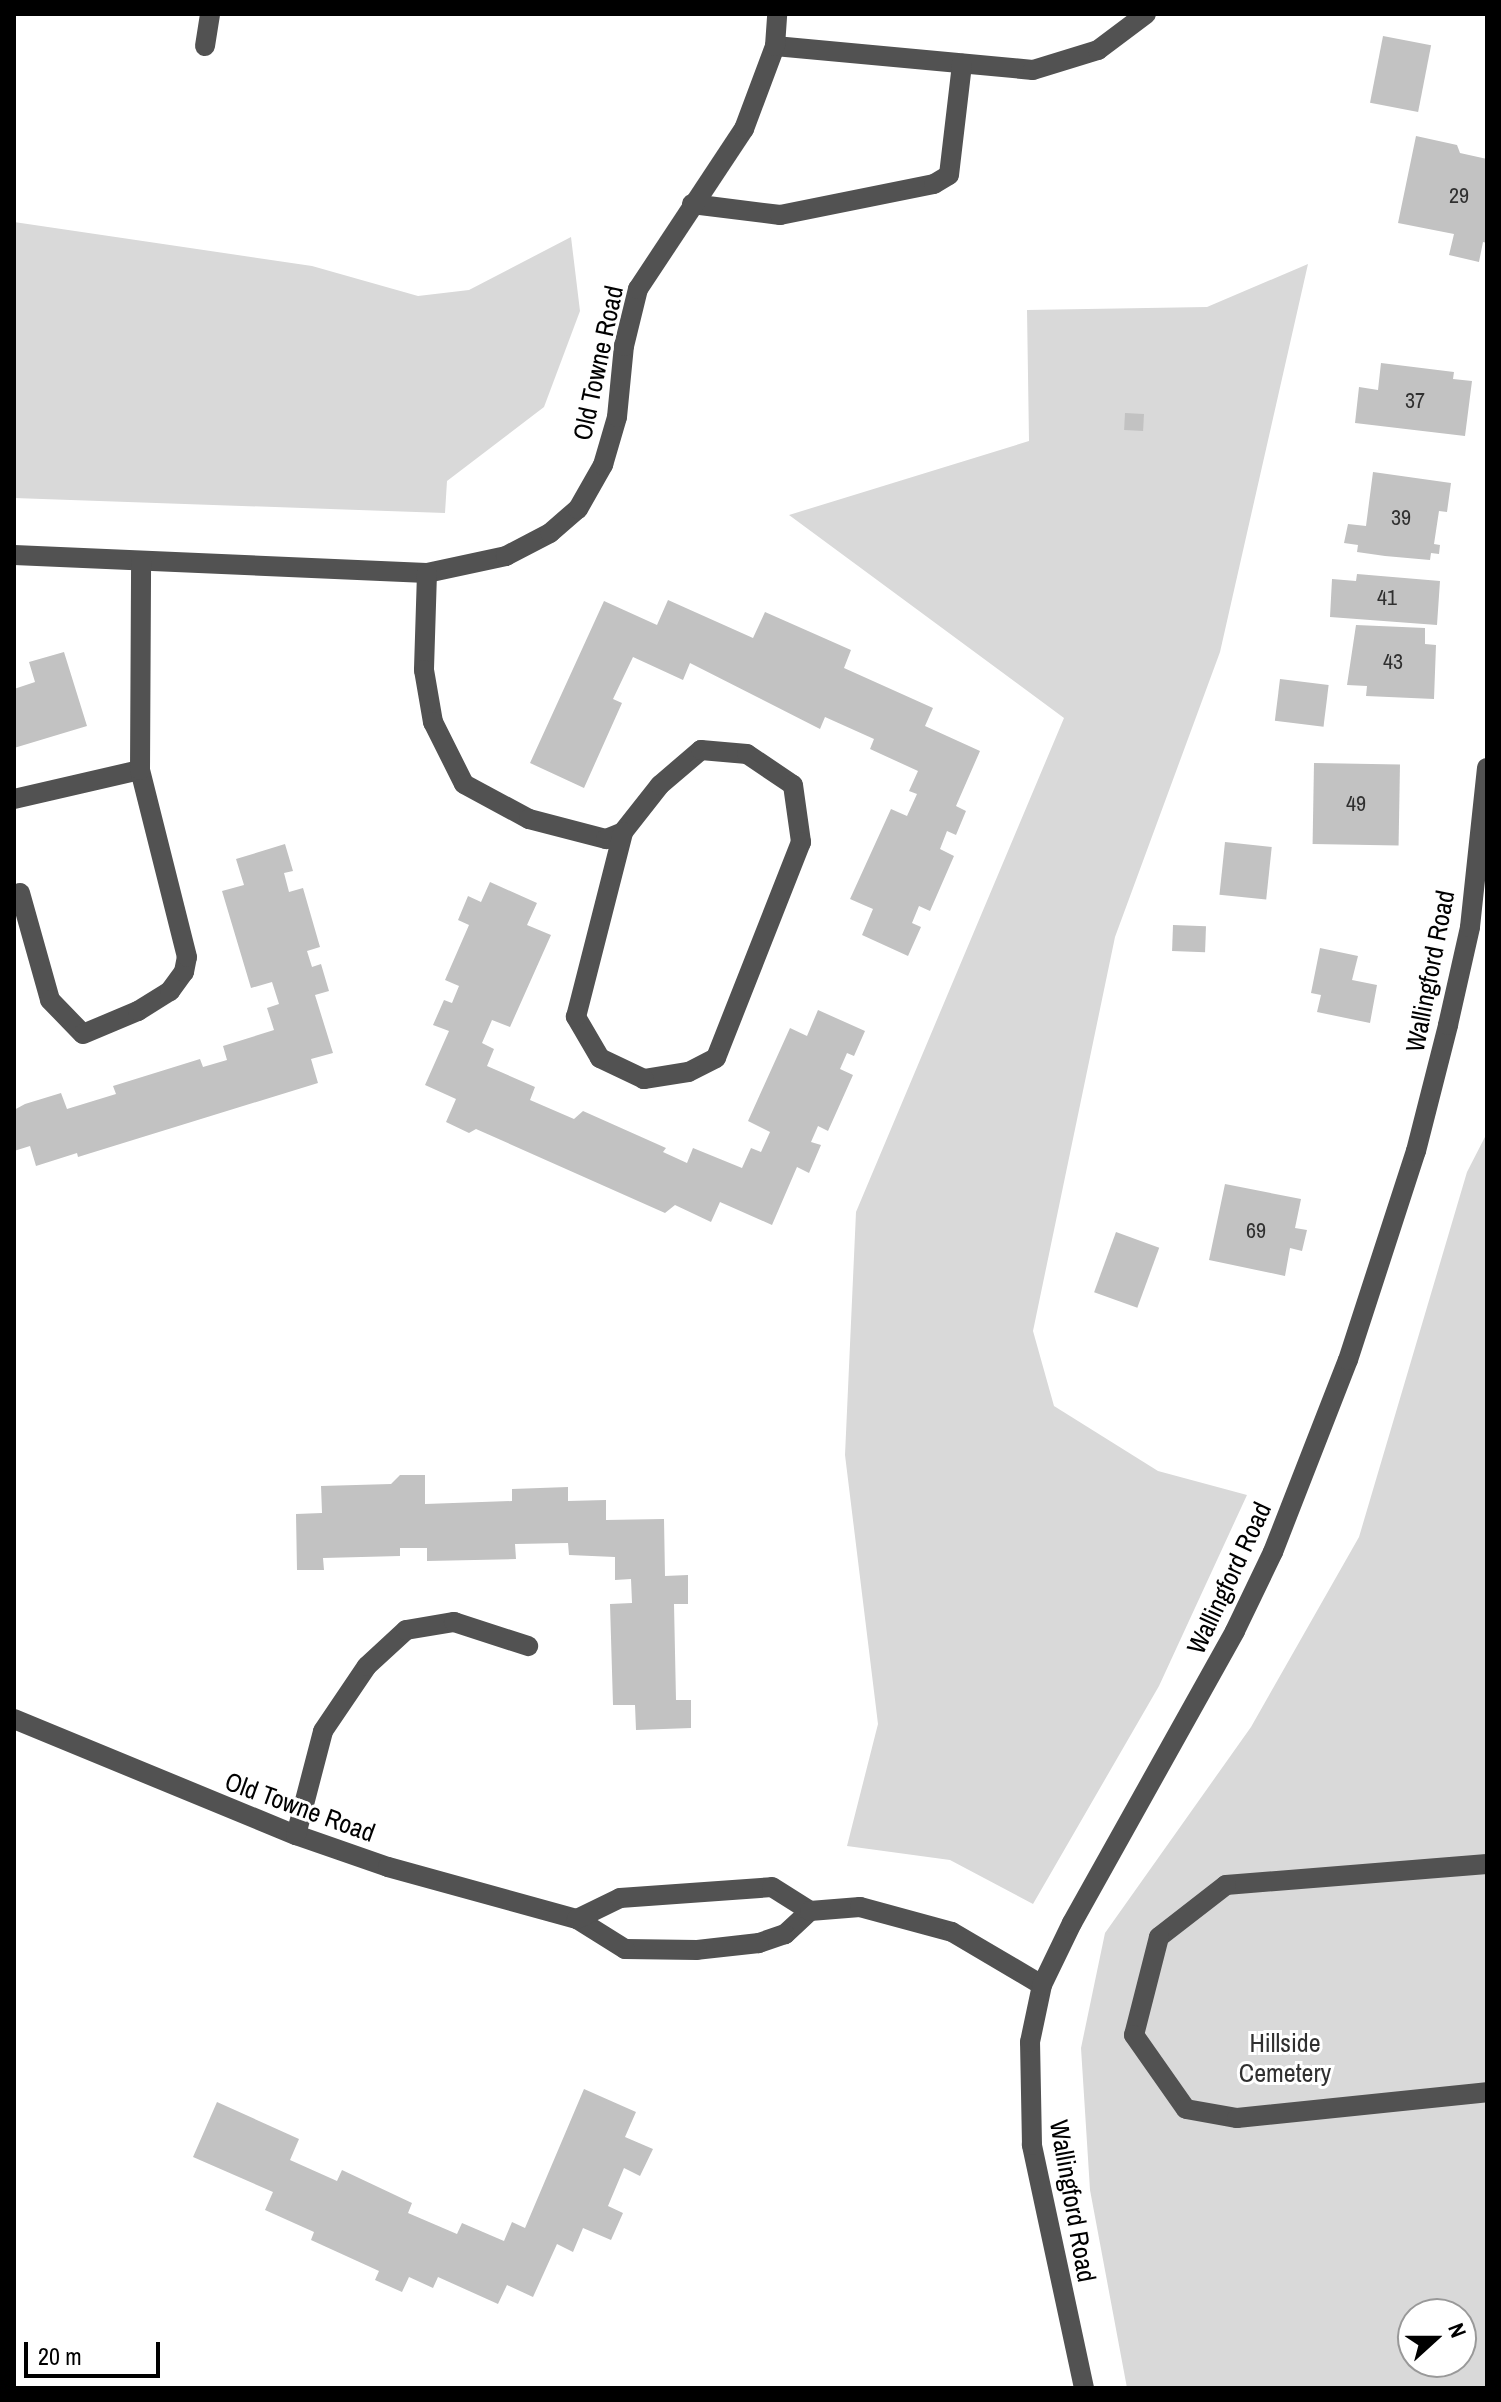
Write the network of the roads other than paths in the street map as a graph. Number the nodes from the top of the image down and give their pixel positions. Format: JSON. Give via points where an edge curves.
{"nodes":[{"id":1,"x":210,"y":14,"type":"edge"},
{"id":2,"x":777,"y":14,"type":"edge"},
{"id":3,"x":1146,"y":14,"type":"edge"},
{"id":4,"x":205,"y":46,"type":"dead end"},
{"id":5,"x":775,"y":46,"type":"junction"},
{"id":6,"x":962,"y":64,"type":"junction"},
{"id":7,"x":692,"y":204,"type":"junction"},
{"id":8,"x":14,"y":555,"type":"edge"},
{"id":9,"x":141,"y":561,"type":"junction"},
{"id":10,"x":427,"y":573,"type":"junction"},
{"id":11,"x":1487,"y":768,"type":"edge"},
{"id":12,"x":140,"y":770,"type":"junction"},
{"id":13,"x":14,"y":799,"type":"edge"},
{"id":14,"x":623,"y":832,"type":"junction"},
{"id":15,"x":1483,"y":845,"type":"edge"},
{"id":16,"x":20,"y":893,"type":"dead end"},
{"id":17,"x":528,"y":1646,"type":"dead end"},
{"id":18,"x":14,"y":1719,"type":"edge"},
{"id":19,"x":296,"y":1835,"type":"junction"},
{"id":20,"x":1487,"y":1864,"type":"edge"},
{"id":21,"x":810,"y":1911,"type":"junction"},
{"id":22,"x":577,"y":1919,"type":"junction"},
{"id":23,"x":1042,"y":1985,"type":"junction"},
{"id":24,"x":1487,"y":2092,"type":"edge"},
{"id":25,"x":1084,"y":2388,"type":"edge"}],
"edges":[{"from":1,"to":4,"type":"street"},
{"from":2,"to":5,"type":"street","name":"Old Towne Road"},
{"from":3,"to":6,"type":"street","via":[[1098,50],[1033,70]]},
{"from":5,"to":6,"type":"street"},
{"from":5,"to":7,"type":"street","name":"Old Towne Road","via":[[744,129]]},
{"from":6,"to":7,"type":"street","via":[[949,175],[934,184],[780,215]]},
{"from":7,"to":10,"type":"street","name":"Old Towne Road","via":[[638,289],[624,346],[617,417],[603,465],[578,509],[550,533],[506,556]]},
{"from":8,"to":9,"type":"street","name":"Old Towne Road"},
{"from":9,"to":10,"type":"street","name":"Old Towne Road"},
{"from":9,"to":12,"type":"street"},
{"from":10,"to":14,"type":"street","via":[[424,670],[433,722],[464,784],[529,819],[606,839]]},
{"from":11,"to":15,"type":"street","name":"Wallingford Road"},
{"from":12,"to":13,"type":"street"},
{"from":12,"to":16,"type":"street","via":[[187,957],[184,972],[170,991],[83,1034],[50,1000]]},
{"from":14,"to":14,"type":"street","via":[[660,785],[701,750],[747,754],[793,785],[801,842],[716,1058],[688,1072],[644,1079],[600,1058],[576,1017]]},
{"from":15,"to":23,"type":"street","name":"Wallingford Road","via":[[1470,927],[1416,1151],[1312,1456],[1235,1631]]},
{"from":17,"to":19,"type":"street","via":[[454,1622],[406,1630],[367,1666],[323,1731]]},
{"from":18,"to":19,"type":"street","name":"Old Towne Road"},
{"from":19,"to":22,"type":"street","name":"Old Towne Road","via":[[402,1871]]},
{"from":20,"to":24,"type":"street","via":[[1226,1885],[1159,1937],[1134,2035],[1186,2109],[1237,2118]]},
{"from":21,"to":22,"type":"street","via":[[772,1887],[620,1898]]},
{"from":21,"to":22,"type":"street","name":"Old Towne Road","via":[[785,1934],[759,1943],[697,1950],[625,1949]]},
{"from":21,"to":23,"type":"street","via":[[860,1907],[903,1915],[952,1932]]},
{"from":23,"to":25,"type":"street","name":"Wallingford Road","via":[[1030,2042],[1032,2145]]}]}
